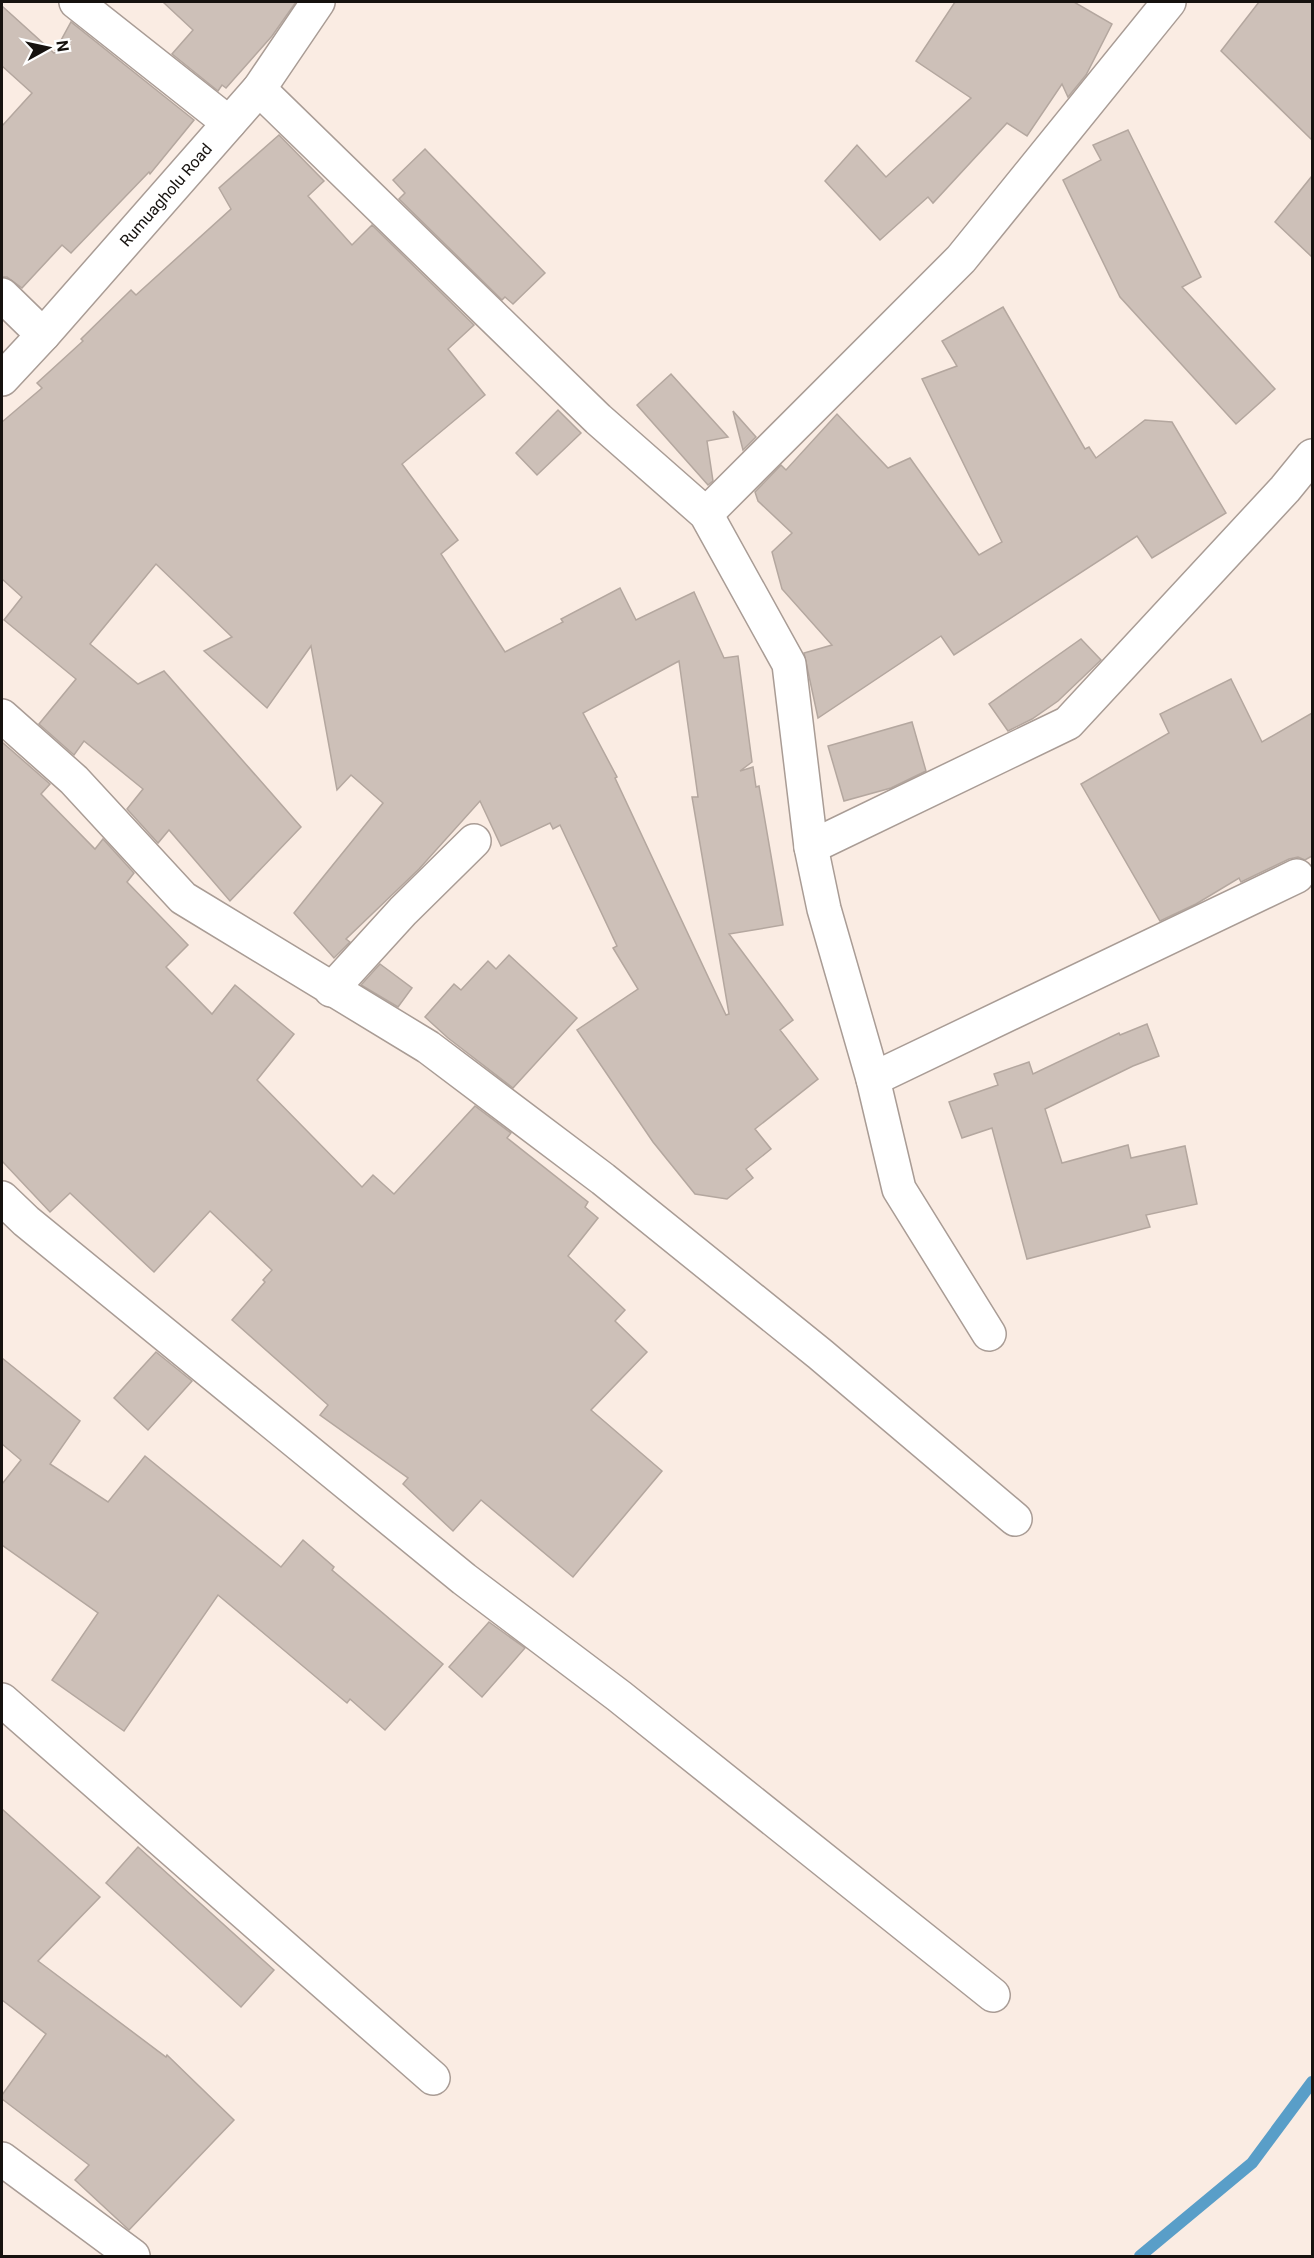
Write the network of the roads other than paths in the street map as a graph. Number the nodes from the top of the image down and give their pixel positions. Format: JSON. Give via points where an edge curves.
{"nodes":[{"id":1,"x":76,"y":2,"type":"edge"},
{"id":2,"x":318,"y":2,"type":"edge"},
{"id":3,"x":1169,"y":2,"type":"edge"},
{"id":4,"x":259,"y":89,"type":"junction"},
{"id":5,"x":229,"y":123,"type":"junction"},
{"id":6,"x":2,"y":295,"type":"edge"},
{"id":7,"x":43,"y":335,"type":"junction"},
{"id":8,"x":2,"y":379,"type":"edge"},
{"id":9,"x":1312,"y":456,"type":"edge"},
{"id":10,"x":706,"y":514,"type":"junction"},
{"id":11,"x":2,"y":716,"type":"edge"},
{"id":12,"x":474,"y":841,"type":"dead end"},
{"id":13,"x":811,"y":847,"type":"junction"},
{"id":14,"x":1297,"y":876,"type":"dead end"},
{"id":15,"x":331,"y":990,"type":"junction"},
{"id":16,"x":873,"y":1079,"type":"junction"},
{"id":17,"x":2,"y":1197,"type":"edge"},
{"id":18,"x":989,"y":1334,"type":"dead end"},
{"id":19,"x":1015,"y":1519,"type":"dead end"},
{"id":20,"x":2,"y":1700,"type":"edge"},
{"id":21,"x":993,"y":1995,"type":"dead end"},
{"id":22,"x":433,"y":2078,"type":"dead end"},
{"id":23,"x":2,"y":2159,"type":"edge"},
{"id":24,"x":133,"y":2256,"type":"edge"}],
"edges":[{"from":1,"to":5,"type":"street"},
{"from":2,"to":4,"type":"street","name":"Rumuagholu Road"},
{"from":3,"to":10,"type":"street","via":[[961,259]]},
{"from":4,"to":5,"type":"street","name":"Rumuagholu Road"},
{"from":4,"to":10,"type":"street","via":[[598,420]]},
{"from":5,"to":7,"type":"street","name":"Rumuagholu Road"},
{"from":6,"to":7,"type":"street"},
{"from":7,"to":8,"type":"street","name":"Rumuagholu Road"},
{"from":9,"to":13,"type":"street","via":[[1068,723]]},
{"from":10,"to":13,"type":"street","via":[[789,664]]},
{"from":11,"to":15,"type":"street","via":[[74,780],[183,898]]},
{"from":12,"to":15,"type":"street"},
{"from":13,"to":16,"type":"street","via":[[824,909]]},
{"from":14,"to":16,"type":"street"},
{"from":15,"to":19,"type":"street","via":[[428,1047],[603,1179],[820,1354]]},
{"from":16,"to":18,"type":"street","via":[[899,1189]]},
{"from":17,"to":21,"type":"street","via":[[26,1221],[464,1579],[619,1696]]},
{"from":20,"to":22,"type":"street"},
{"from":23,"to":24,"type":"street"}]}
